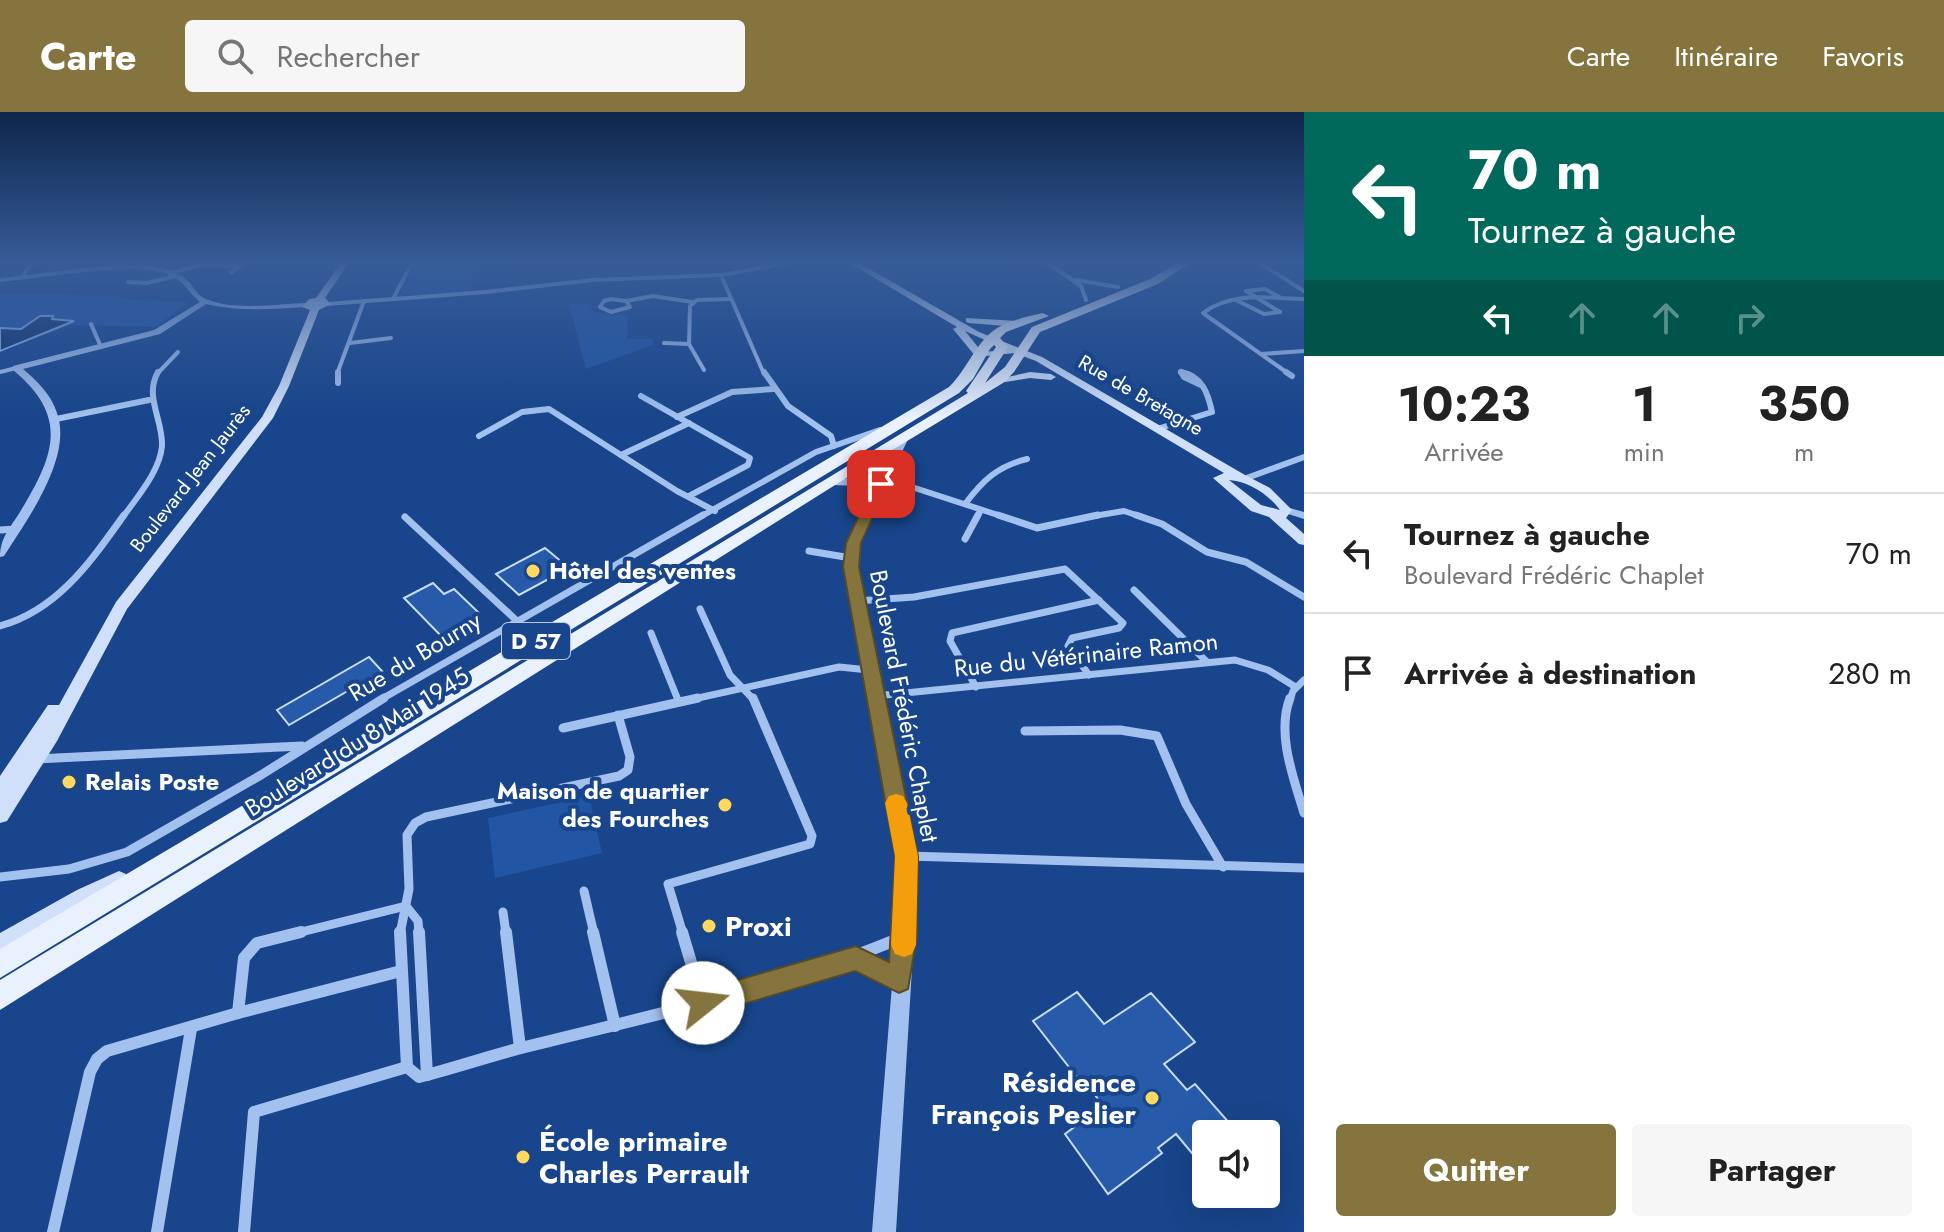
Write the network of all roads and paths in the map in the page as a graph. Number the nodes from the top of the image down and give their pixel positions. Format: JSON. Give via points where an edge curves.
{"nodes":[{"id":1,"x":187,"y":313,"type":"edge"},
{"id":2,"x":313,"y":313,"type":"edge"},
{"id":3,"x":360,"y":313,"type":"edge"},
{"id":4,"x":690,"y":313,"type":"edge"},
{"id":5,"x":738,"y":313,"type":"edge"},
{"id":6,"x":940,"y":313,"type":"edge"},
{"id":7,"x":957,"y":313,"type":"edge"},
{"id":8,"x":1051,"y":313,"type":"edge"},
{"id":9,"x":1072,"y":313,"type":"edge"},
{"id":10,"x":1203,"y":313,"type":"edge"},
{"id":11,"x":943,"y":315,"type":"junction"},
{"id":12,"x":969,"y":320,"type":"junction"},
{"id":13,"x":91,"y":324,"type":"dead end"},
{"id":14,"x":1022,"y":324,"type":"junction"},
{"id":15,"x":1027,"y":337,"type":"junction"},
{"id":16,"x":391,"y":338,"type":"dead end"},
{"id":17,"x":994,"y":339,"type":"junction"},
{"id":18,"x":350,"y":343,"type":"junction"},
{"id":19,"x":664,"y":343,"type":"dead end"},
{"id":20,"x":689,"y":344,"type":"junction"},
{"id":21,"x":101,"y":347,"type":"junction"},
{"id":22,"x":1020,"y":351,"type":"junction"},
{"id":23,"x":1304,"y":351,"type":"edge"},
{"id":24,"x":178,"y":352,"type":"dead end"},
{"id":25,"x":999,"y":353,"type":"junction"},
{"id":26,"x":1260,"y":354,"type":"junction"},
{"id":27,"x":979,"y":355,"type":"junction"},
{"id":28,"x":1039,"y":359,"type":"junction"},
{"id":29,"x":16,"y":368,"type":"junction"},
{"id":30,"x":704,"y":370,"type":"dead end"},
{"id":31,"x":0,"y":372,"type":"edge"},
{"id":32,"x":1292,"y":376,"type":"dead end"},
{"id":33,"x":1051,"y":377,"type":"junction"},
{"id":34,"x":999,"y":380,"type":"junction"},
{"id":35,"x":338,"y":383,"type":"dead end"},
{"id":36,"x":1201,"y":385,"type":"dead end"},
{"id":37,"x":773,"y":389,"type":"junction"},
{"id":38,"x":641,"y":396,"type":"dead end"},
{"id":39,"x":968,"y":397,"type":"junction"},
{"id":40,"x":149,"y":400,"type":"junction"},
{"id":41,"x":677,"y":417,"type":"junction"},
{"id":42,"x":56,"y":419,"type":"junction"},
{"id":43,"x":689,"y":423,"type":"junction"},
{"id":44,"x":822,"y":429,"type":"junction"},
{"id":45,"x":1157,"y":429,"type":"junction"},
{"id":46,"x":896,"y":433,"type":"junction"},
{"id":47,"x":479,"y":436,"type":"dead end"},
{"id":48,"x":855,"y":438,"type":"junction"},
{"id":49,"x":834,"y":446,"type":"junction"},
{"id":50,"x":621,"y":455,"type":"junction"},
{"id":51,"x":1304,"y":457,"type":"edge"},
{"id":52,"x":1027,"y":459,"type":"dead end"},
{"id":53,"x":884,"y":478,"type":"junction"},
{"id":54,"x":1219,"y":478,"type":"junction"},
{"id":55,"x":1242,"y":478,"type":"junction"},
{"id":56,"x":832,"y":482,"type":"junction"},
{"id":57,"x":876,"y":494,"type":"junction"},
{"id":58,"x":689,"y":496,"type":"junction"},
{"id":59,"x":965,"y":504,"type":"junction"},
{"id":60,"x":981,"y":510,"type":"junction"},
{"id":61,"x":715,"y":511,"type":"junction"},
{"id":62,"x":1280,"y":512,"type":"junction"},
{"id":63,"x":1304,"y":516,"type":"edge"},
{"id":64,"x":405,"y":517,"type":"dead end"},
{"id":65,"x":16,"y":529,"type":"junction"},
{"id":66,"x":0,"y":530,"type":"edge"},
{"id":67,"x":965,"y":539,"type":"dead end"},
{"id":68,"x":1304,"y":541,"type":"edge"},
{"id":69,"x":809,"y":551,"type":"dead end"},
{"id":70,"x":0,"y":553,"type":"edge"},
{"id":71,"x":851,"y":558,"type":"junction"},
{"id":72,"x":1134,"y":590,"type":"dead end"},
{"id":73,"x":1304,"y":597,"type":"edge"},
{"id":74,"x":1099,"y":600,"type":"junction"},
{"id":75,"x":857,"y":601,"type":"junction"},
{"id":76,"x":700,"y":609,"type":"dead end"},
{"id":77,"x":516,"y":620,"type":"junction"},
{"id":78,"x":0,"y":626,"type":"edge"},
{"id":79,"x":651,"y":633,"type":"dead end"},
{"id":80,"x":1207,"y":662,"type":"junction"},
{"id":81,"x":86,"y":668,"type":"junction"},
{"id":82,"x":869,"y":670,"type":"junction"},
{"id":83,"x":1089,"y":675,"type":"junction"},
{"id":84,"x":1304,"y":680,"type":"edge"},
{"id":85,"x":1294,"y":686,"type":"junction"},
{"id":86,"x":741,"y":687,"type":"junction"},
{"id":87,"x":976,"y":687,"type":"junction"},
{"id":88,"x":875,"y":696,"type":"junction"},
{"id":89,"x":678,"y":701,"type":"junction"},
{"id":90,"x":618,"y":715,"type":"junction"},
{"id":91,"x":563,"y":728,"type":"dead end"},
{"id":92,"x":1025,"y":731,"type":"dead end"},
{"id":93,"x":303,"y":746,"type":"junction"},
{"id":94,"x":35,"y":759,"type":"junction"},
{"id":95,"x":11,"y":775,"type":"junction"},
{"id":96,"x":0,"y":791,"type":"edge"},
{"id":97,"x":1304,"y":813,"type":"edge"},
{"id":98,"x":0,"y":815,"type":"edge"},
{"id":99,"x":182,"y":853,"type":"junction"},
{"id":100,"x":907,"y":856,"type":"junction"},
{"id":101,"x":1223,"y":867,"type":"junction"},
{"id":102,"x":1304,"y":868,"type":"edge"},
{"id":103,"x":0,"y":877,"type":"edge"},
{"id":104,"x":584,"y":891,"type":"dead end"},
{"id":105,"x":406,"y":906,"type":"junction"},
{"id":106,"x":503,"y":912,"type":"dead end"},
{"id":107,"x":905,"y":936,"type":"junction"},
{"id":108,"x":0,"y":945,"type":"edge"},
{"id":109,"x":856,"y":959,"type":"junction"},
{"id":110,"x":0,"y":964,"type":"edge"},
{"id":111,"x":401,"y":971,"type":"junction"},
{"id":112,"x":0,"y":979,"type":"edge"},
{"id":113,"x":899,"y":980,"type":"junction"},
{"id":114,"x":0,"y":996,"type":"edge"},
{"id":115,"x":703,"y":1003,"type":"junction"},
{"id":116,"x":238,"y":1013,"type":"junction"},
{"id":117,"x":615,"y":1026,"type":"junction"},
{"id":118,"x":191,"y":1029,"type":"junction"},
{"id":119,"x":520,"y":1048,"type":"junction"},
{"id":120,"x":407,"y":1067,"type":"junction"},
{"id":121,"x":427,"y":1075,"type":"junction"},
{"id":122,"x":53,"y":1232,"type":"edge"},
{"id":123,"x":157,"y":1232,"type":"edge"},
{"id":124,"x":244,"y":1232,"type":"edge"},
{"id":125,"x":884,"y":1232,"type":"edge"}],
"edges":[{"from":1,"to":21,"type":"street","via":[[157,332]]},
{"from":2,"to":81,"type":"main road","name":"Boulevard Jean Jaurès","via":[[267,418],[143,573]]},
{"from":3,"to":18,"type":"street"},
{"from":4,"to":20,"type":"street"},
{"from":5,"to":37,"type":"street"},
{"from":6,"to":11,"type":"main road","name":"Rue de Bretagne"},
{"from":7,"to":12,"type":"main road","name":"Rue de Bretagne"},
{"from":8,"to":14,"type":"main road","name":"Boulevard du 8 Mai 1945"},
{"from":9,"to":15,"type":"main road"},
{"from":10,"to":26,"type":"street"},
{"from":11,"to":17,"type":"main road","name":"Rue de Bretagne"},
{"from":11,"to":27,"type":"main road"},
{"from":12,"to":14,"type":"main road"},
{"from":12,"to":17,"type":"main road","name":"Rue de Bretagne"},
{"from":13,"to":21,"type":"street"},
{"from":14,"to":17,"type":"main road","name":"Boulevard du 8 Mai 1945","via":[[1002,330]]},
{"from":14,"to":22,"type":"main road","via":[[1016,335]]},
{"from":15,"to":22,"type":"main road"},
{"from":15,"to":28,"type":"main road"},
{"from":16,"to":18,"type":"street"},
{"from":17,"to":22,"type":"main road","name":"Rue de Bretagne"},
{"from":17,"to":25,"type":"main road","via":[[1002,347]]},
{"from":17,"to":27,"type":"main road","name":"Boulevard du 8 Mai 1945","number":"D 57"},
{"from":18,"to":35,"type":"street"},
{"from":19,"to":20,"type":"street"},
{"from":20,"to":30,"type":"street"},
{"from":21,"to":29,"type":"street"},
{"from":22,"to":25,"type":"main road"},
{"from":22,"to":28,"type":"main road","name":"Rue de Bretagne"},
{"from":22,"to":33,"type":"main road","name":"Rue de Bretagne","via":[[1027,363]]},
{"from":22,"to":34,"type":"main road","name":"Boulevard du 8 Mai 1945","number":"D 57"},
{"from":23,"to":26,"type":"street"},
{"from":24,"to":40,"type":"street","via":[[156,375]]},
{"from":25,"to":27,"type":"main road"},
{"from":25,"to":39,"type":"main road"},
{"from":26,"to":32,"type":"street"},
{"from":27,"to":46,"type":"main road","name":"Boulevard du 8 Mai 1945","number":"D 57","via":[[954,390]]},
{"from":28,"to":45,"type":"main road","name":"Rue de Bretagne"},
{"from":29,"to":31,"type":"street"},
{"from":29,"to":42,"type":"street","via":[[46,397]]},
{"from":33,"to":34,"type":"main road"},
{"from":33,"to":54,"type":"main road","name":"Rue de Bretagne"},
{"from":34,"to":39,"type":"main road","name":"Boulevard du 8 Mai 1945","number":"D 57"},
{"from":36,"to":45,"type":"street","via":[[1212,412]]},
{"from":37,"to":41,"type":"street","via":[[732,392]]},
{"from":37,"to":44,"type":"street"},
{"from":38,"to":41,"type":"street"},
{"from":39,"to":46,"type":"main road","name":"Boulevard du 8 Mai 1945","number":"D 57"},
{"from":40,"to":42,"type":"street"},
{"from":40,"to":78,"type":"street","via":[[162,440],[158,463],[117,524],[56,598],[35,613]]},
{"from":41,"to":43,"type":"street"},
{"from":42,"to":65,"type":"street","via":[[42,484]]},
{"from":43,"to":50,"type":"street"},
{"from":43,"to":58,"type":"street","via":[[751,461]]},
{"from":44,"to":48,"type":"street"},
{"from":44,"to":49,"type":"street"},
{"from":45,"to":55,"type":"main road","name":"Rue de Bretagne"},
{"from":46,"to":48,"type":"street","name":"Rue du Bourny"},
{"from":46,"to":53,"type":"street","name":"Boulevard Frédéric Chaplet"},
{"from":46,"to":56,"type":"main road","name":"Boulevard du 8 Mai 1945","number":"D 57"},
{"from":46,"to":99,"type":"main road","name":"Boulevard du 8 Mai 1945","number":"D 57","via":[[837,462]]},
{"from":47,"to":50,"type":"street","via":[[491,426],[543,407]]},
{"from":48,"to":49,"type":"street","name":"Rue du Bourny"},
{"from":49,"to":61,"type":"street","name":"Rue du Bourny"},
{"from":50,"to":58,"type":"street"},
{"from":51,"to":55,"type":"street"},
{"from":52,"to":59,"type":"street","via":[[989,472]]},
{"from":53,"to":57,"type":"street","name":"Boulevard Frédéric Chaplet"},
{"from":53,"to":59,"type":"street"},
{"from":54,"to":55,"type":"main road"},
{"from":54,"to":62,"type":"main road","name":"Rue de Bretagne","via":[[1256,508]]},
{"from":55,"to":62,"type":"main road","name":"Rue de Bretagne","via":[[1281,501]]},
{"from":56,"to":57,"type":"street","via":[[862,483]]},
{"from":56,"to":114,"type":"main road","name":"Boulevard du 8 Mai 1945","number":"D 57"},
{"from":57,"to":71,"type":"street","name":"Boulevard Frédéric Chaplet"},
{"from":58,"to":61,"type":"street"},
{"from":59,"to":60,"type":"street"},
{"from":60,"to":67,"type":"street"},
{"from":60,"to":73,"type":"street","via":[[1043,528],[1124,511],[1162,524],[1221,558],[1246,562]]},
{"from":61,"to":77,"type":"street","name":"Rue du Bourny"},
{"from":62,"to":63,"type":"street"},
{"from":62,"to":68,"type":"main road","name":"Rue de Bretagne"},
{"from":64,"to":77,"type":"street"},
{"from":65,"to":66,"type":"street"},
{"from":65,"to":70,"type":"street"},
{"from":69,"to":71,"type":"street"},
{"from":71,"to":75,"type":"street","name":"Boulevard Frédéric Chaplet"},
{"from":72,"to":80,"type":"street"},
{"from":74,"to":75,"type":"street","via":[[1075,576],[1056,569],[914,597]]},
{"from":74,"to":83,"type":"street","via":[[1123,623],[1072,638],[1068,646]]},
{"from":74,"to":87,"type":"street","via":[[952,633],[950,641]]},
{"from":75,"to":82,"type":"street","name":"Boulevard Frédéric Chaplet"},
{"from":76,"to":86,"type":"street","via":[[730,675]]},
{"from":77,"to":93,"type":"street","name":"Rue du Bourny"},
{"from":79,"to":89,"type":"street"},
{"from":80,"to":83,"type":"street","name":"Rue du Vétérinaire Ramon"},
{"from":80,"to":85,"type":"street","name":"Rue du Vétérinaire Ramon","via":[[1254,664]]},
{"from":81,"to":94,"type":"main road","name":"Boulevard Jean Jaurès"},
{"from":81,"to":95,"type":"main road","name":"Boulevard Jean Jaurès"},
{"from":82,"to":86,"type":"street","via":[[839,667]]},
{"from":82,"to":88,"type":"street","name":"Boulevard Frédéric Chaplet"},
{"from":83,"to":87,"type":"street","name":"Rue du Vétérinaire Ramon"},
{"from":84,"to":85,"type":"street"},
{"from":85,"to":97,"type":"street","via":[[1285,721]]},
{"from":86,"to":89,"type":"street"},
{"from":86,"to":115,"type":"street","via":[[753,698],[812,836],[810,844],[668,884]]},
{"from":87,"to":88,"type":"street","name":"Rue du Vétérinaire Ramon"},
{"from":88,"to":100,"type":"street","name":"Boulevard Frédéric Chaplet"},
{"from":89,"to":90,"type":"street"},
{"from":90,"to":91,"type":"street"},
{"from":90,"to":105,"type":"street","via":[[630,757],[628,770],[619,776],[415,823],[407,835]]},
{"from":92,"to":101,"type":"street","via":[[1120,730],[1157,736]]},
{"from":93,"to":94,"type":"street"},
{"from":93,"to":103,"type":"street","name":"Rue du Bourny","via":[[127,852],[69,869]]},
{"from":94,"to":95,"type":"street"},
{"from":94,"to":98,"type":"main road","name":"Boulevard Jean Jaurès"},
{"from":95,"to":96,"type":"main road","name":"Boulevard Jean Jaurès"},
{"from":99,"to":108,"type":"main road","via":[[84,897]]},
{"from":99,"to":110,"type":"main road","name":"Boulevard du 8 Mai 1945","number":"D 57"},
{"from":99,"to":112,"type":"main road","via":[[134,894]]},
{"from":100,"to":101,"type":"street"},
{"from":100,"to":107,"type":"street","name":"Boulevard Frédéric Chaplet"},
{"from":101,"to":102,"type":"street"},
{"from":104,"to":117,"type":"street"},
{"from":105,"to":111,"type":"street","via":[[400,925]]},
{"from":105,"to":116,"type":"street","via":[[257,943],[244,958]]},
{"from":105,"to":121,"type":"street","via":[[418,921]]},
{"from":106,"to":119,"type":"street"},
{"from":107,"to":109,"type":"street"},
{"from":107,"to":113,"type":"street","name":"Boulevard Frédéric Chaplet"},
{"from":109,"to":113,"type":"street"},
{"from":109,"to":115,"type":"street"},
{"from":111,"to":116,"type":"street"},
{"from":111,"to":120,"type":"street"},
{"from":113,"to":125,"type":"street","name":"Boulevard Frédéric Chaplet"},
{"from":115,"to":117,"type":"street"},
{"from":116,"to":118,"type":"street"},
{"from":117,"to":119,"type":"street"},
{"from":118,"to":122,"type":"street","via":[[107,1051],[97,1059]]},
{"from":118,"to":123,"type":"street"},
{"from":119,"to":121,"type":"street"},
{"from":120,"to":121,"type":"street","via":[[419,1077]]},
{"from":120,"to":124,"type":"street","via":[[254,1112]]}]}
